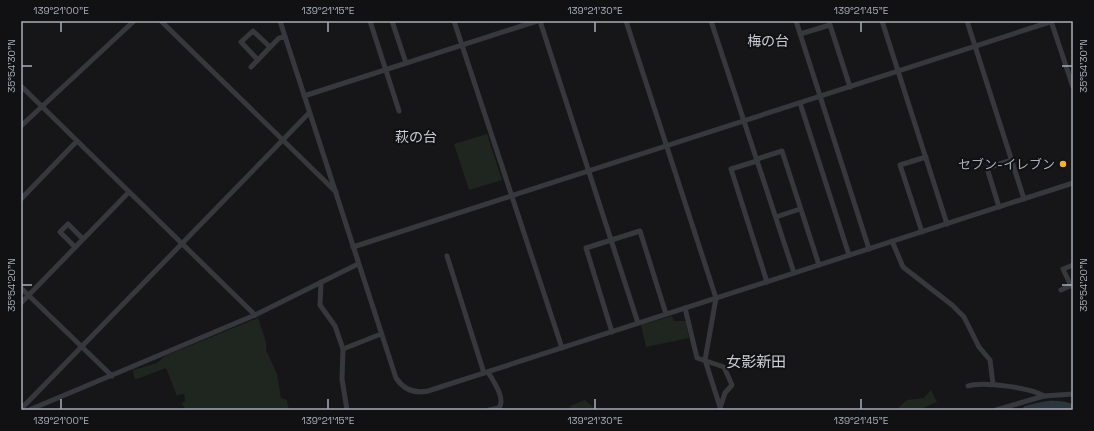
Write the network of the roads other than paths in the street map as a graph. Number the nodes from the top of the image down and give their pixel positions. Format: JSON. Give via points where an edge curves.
{"nodes":[{"id":1,"x":134,"y":21,"type":"edge"},
{"id":2,"x":161,"y":21,"type":"edge"},
{"id":3,"x":280,"y":21,"type":"edge"},
{"id":4,"x":370,"y":21,"type":"edge"},
{"id":5,"x":392,"y":21,"type":"edge"},
{"id":6,"x":454,"y":21,"type":"edge"},
{"id":7,"x":537,"y":21,"type":"edge"},
{"id":8,"x":540,"y":21,"type":"edge"},
{"id":9,"x":626,"y":21,"type":"edge"},
{"id":10,"x":711,"y":21,"type":"edge"},
{"id":11,"x":796,"y":21,"type":"edge"},
{"id":12,"x":882,"y":21,"type":"edge"},
{"id":13,"x":967,"y":21,"type":"edge"},
{"id":14,"x":1052,"y":21,"type":"edge"},
{"id":15,"x":800,"y":34,"type":"junction"},
{"id":16,"x":285,"y":37,"type":"junction"},
{"id":17,"x":462,"y":44,"type":"junction"},
{"id":18,"x":270,"y":47,"type":"junction"},
{"id":19,"x":975,"y":47,"type":"junction"},
{"id":20,"x":258,"y":60,"type":"junction"},
{"id":21,"x":406,"y":63,"type":"junction"},
{"id":22,"x":251,"y":67,"type":"dead end"},
{"id":23,"x":385,"y":69,"type":"junction"},
{"id":24,"x":898,"y":71,"type":"junction"},
{"id":25,"x":21,"y":86,"type":"edge"},
{"id":26,"x":850,"y":87,"type":"junction"},
{"id":27,"x":1073,"y":87,"type":"edge"},
{"id":28,"x":304,"y":96,"type":"junction"},
{"id":29,"x":820,"y":97,"type":"junction"},
{"id":30,"x":800,"y":103,"type":"junction"},
{"id":31,"x":42,"y":107,"type":"junction"},
{"id":32,"x":399,"y":111,"type":"dead end"},
{"id":33,"x":310,"y":113,"type":"junction"},
{"id":34,"x":744,"y":121,"type":"junction"},
{"id":35,"x":21,"y":126,"type":"edge"},
{"id":36,"x":283,"y":140,"type":"junction"},
{"id":37,"x":77,"y":141,"type":"junction"},
{"id":38,"x":666,"y":146,"type":"junction"},
{"id":39,"x":926,"y":156,"type":"junction"},
{"id":40,"x":757,"y":160,"type":"junction"},
{"id":41,"x":1012,"y":160,"type":"junction"},
{"id":42,"x":588,"y":171,"type":"junction"},
{"id":43,"x":1073,"y":183,"type":"edge"},
{"id":44,"x":129,"y":192,"type":"junction"},
{"id":45,"x":336,"y":193,"type":"junction"},
{"id":46,"x":511,"y":196,"type":"junction"},
{"id":47,"x":21,"y":199,"type":"edge"},
{"id":48,"x":1024,"y":199,"type":"junction"},
{"id":49,"x":999,"y":207,"type":"junction"},
{"id":50,"x":800,"y":209,"type":"junction"},
{"id":51,"x":776,"y":217,"type":"junction"},
{"id":52,"x":947,"y":224,"type":"junction"},
{"id":53,"x":922,"y":232,"type":"junction"},
{"id":54,"x":83,"y":239,"type":"junction"},
{"id":55,"x":611,"y":240,"type":"junction"},
{"id":56,"x":892,"y":241,"type":"junction"},
{"id":57,"x":182,"y":243,"type":"junction"},
{"id":58,"x":75,"y":247,"type":"junction"},
{"id":59,"x":353,"y":247,"type":"junction"},
{"id":60,"x":869,"y":249,"type":"junction"},
{"id":61,"x":849,"y":255,"type":"junction"},
{"id":62,"x":447,"y":256,"type":"dead end"},
{"id":63,"x":358,"y":264,"type":"junction"},
{"id":64,"x":819,"y":265,"type":"junction"},
{"id":65,"x":1073,"y":265,"type":"edge"},
{"id":66,"x":794,"y":273,"type":"junction"},
{"id":67,"x":321,"y":282,"type":"junction"},
{"id":68,"x":767,"y":282,"type":"junction"},
{"id":69,"x":1072,"y":285,"type":"edge"},
{"id":70,"x":21,"y":288,"type":"edge"},
{"id":71,"x":1061,"y":290,"type":"dead end"},
{"id":72,"x":28,"y":295,"type":"junction"},
{"id":73,"x":716,"y":298,"type":"junction"},
{"id":74,"x":21,"y":303,"type":"edge"},
{"id":75,"x":685,"y":308,"type":"junction"},
{"id":76,"x":666,"y":314,"type":"junction"},
{"id":77,"x":255,"y":315,"type":"junction"},
{"id":78,"x":638,"y":323,"type":"junction"},
{"id":79,"x":612,"y":332,"type":"junction"},
{"id":80,"x":381,"y":334,"type":"junction"},
{"id":81,"x":82,"y":348,"type":"junction"},
{"id":82,"x":562,"y":348,"type":"junction"},
{"id":83,"x":343,"y":349,"type":"junction"},
{"id":84,"x":705,"y":360,"type":"junction"},
{"id":85,"x":486,"y":372,"type":"junction"},
{"id":86,"x":112,"y":376,"type":"junction"},
{"id":87,"x":993,"y":384,"type":"junction"},
{"id":88,"x":968,"y":386,"type":"dead end"},
{"id":89,"x":1073,"y":394,"type":"edge"},
{"id":90,"x":1044,"y":396,"type":"junction"},
{"id":91,"x":721,"y":408,"type":"edge"},
{"id":92,"x":21,"y":409,"type":"edge"},
{"id":93,"x":29,"y":410,"type":"edge"},
{"id":94,"x":347,"y":410,"type":"edge"},
{"id":95,"x":489,"y":410,"type":"edge"},
{"id":96,"x":996,"y":410,"type":"edge"}],
"edges":[{"from":1,"to":31,"type":"street"},
{"from":2,"to":36,"type":"street"},
{"from":3,"to":16,"type":"street"},
{"from":4,"to":23,"type":"street"},
{"from":5,"to":21,"type":"street"},
{"from":6,"to":17,"type":"street"},
{"from":7,"to":17,"type":"street"},
{"from":8,"to":42,"type":"street"},
{"from":9,"to":38,"type":"street"},
{"from":10,"to":34,"type":"street"},
{"from":11,"to":15,"type":"street"},
{"from":12,"to":24,"type":"street"},
{"from":13,"to":19,"type":"street"},
{"from":14,"to":19,"type":"street"},
{"from":14,"to":27,"type":"street"},
{"from":15,"to":26,"type":"street","via":[[830,25]]},
{"from":15,"to":29,"type":"street"},
{"from":16,"to":18,"type":"street","via":[[279,38]]},
{"from":16,"to":28,"type":"street"},
{"from":17,"to":21,"type":"street"},
{"from":17,"to":46,"type":"street"},
{"from":18,"to":20,"type":"street"},
{"from":18,"to":20,"type":"street","via":[[253,31],[240,42]]},
{"from":19,"to":24,"type":"street"},
{"from":19,"to":41,"type":"street"},
{"from":20,"to":22,"type":"street"},
{"from":21,"to":23,"type":"street"},
{"from":23,"to":28,"type":"street"},
{"from":23,"to":32,"type":"street"},
{"from":24,"to":26,"type":"street"},
{"from":24,"to":39,"type":"street"},
{"from":25,"to":31,"type":"street"},
{"from":26,"to":29,"type":"street"},
{"from":28,"to":33,"type":"street"},
{"from":29,"to":30,"type":"street"},
{"from":29,"to":60,"type":"street"},
{"from":30,"to":34,"type":"street"},
{"from":30,"to":61,"type":"street"},
{"from":31,"to":35,"type":"street"},
{"from":31,"to":37,"type":"street"},
{"from":33,"to":36,"type":"street"},
{"from":33,"to":45,"type":"street"},
{"from":34,"to":38,"type":"street"},
{"from":34,"to":40,"type":"street"},
{"from":36,"to":45,"type":"street"},
{"from":36,"to":57,"type":"street"},
{"from":37,"to":44,"type":"street"},
{"from":37,"to":47,"type":"street"},
{"from":38,"to":42,"type":"street"},
{"from":38,"to":73,"type":"street"},
{"from":39,"to":52,"type":"street"},
{"from":39,"to":53,"type":"street","via":[[900,165]]},
{"from":40,"to":50,"type":"street","via":[[782,151]]},
{"from":40,"to":51,"type":"street"},
{"from":40,"to":68,"type":"street","via":[[731,169]]},
{"from":41,"to":48,"type":"street"},
{"from":41,"to":49,"type":"street","via":[[987,168]]},
{"from":42,"to":46,"type":"street"},
{"from":42,"to":55,"type":"street"},
{"from":43,"to":48,"type":"street"},
{"from":44,"to":54,"type":"street"},
{"from":44,"to":57,"type":"street"},
{"from":45,"to":59,"type":"street"},
{"from":46,"to":59,"type":"street"},
{"from":46,"to":82,"type":"street"},
{"from":48,"to":49,"type":"street"},
{"from":49,"to":52,"type":"street"},
{"from":50,"to":51,"type":"street"},
{"from":50,"to":64,"type":"street"},
{"from":51,"to":66,"type":"street"},
{"from":52,"to":53,"type":"street"},
{"from":53,"to":56,"type":"street"},
{"from":54,"to":58,"type":"street"},
{"from":54,"to":58,"type":"street","via":[[68,224],[60,232]]},
{"from":55,"to":76,"type":"street","via":[[640,231]]},
{"from":55,"to":78,"type":"street"},
{"from":55,"to":79,"type":"street","via":[[586,248]]},
{"from":56,"to":60,"type":"street"},
{"from":56,"to":87,"type":"street","via":[[903,266],[964,317],[979,347],[990,360]]},
{"from":57,"to":77,"type":"street"},
{"from":57,"to":81,"type":"street"},
{"from":58,"to":72,"type":"street"},
{"from":59,"to":63,"type":"street"},
{"from":60,"to":61,"type":"street"},
{"from":61,"to":64,"type":"street"},
{"from":62,"to":85,"type":"street"},
{"from":63,"to":67,"type":"street"},
{"from":63,"to":80,"type":"street"},
{"from":64,"to":66,"type":"street"},
{"from":65,"to":69,"type":"street","via":[[1063,269]]},
{"from":66,"to":68,"type":"street"},
{"from":67,"to":77,"type":"street"},
{"from":67,"to":83,"type":"street","via":[[320,305],[334,326]]},
{"from":68,"to":73,"type":"street"},
{"from":69,"to":71,"type":"street"},
{"from":70,"to":72,"type":"street"},
{"from":72,"to":74,"type":"street"},
{"from":72,"to":81,"type":"street"},
{"from":73,"to":75,"type":"street"},
{"from":73,"to":84,"type":"street"},
{"from":75,"to":76,"type":"street"},
{"from":75,"to":84,"type":"street","via":[[697,358]]},
{"from":76,"to":78,"type":"street"},
{"from":77,"to":86,"type":"street"},
{"from":78,"to":79,"type":"street"},
{"from":79,"to":82,"type":"street"},
{"from":80,"to":83,"type":"street"},
{"from":80,"to":85,"type":"street","via":[[396,378],[412,392],[428,391]]},
{"from":81,"to":86,"type":"street"},
{"from":81,"to":92,"type":"street"},
{"from":82,"to":85,"type":"street"},
{"from":83,"to":94,"type":"street","via":[[342,379]]},
{"from":84,"to":91,"type":"street"},
{"from":84,"to":91,"type":"street","via":[[724,367],[732,385],[725,393]]},
{"from":85,"to":95,"type":"street","via":[[501,401],[499,408]]},
{"from":86,"to":93,"type":"street"},
{"from":87,"to":88,"type":"street","via":[[976,383]]},
{"from":87,"to":90,"type":"street"},
{"from":89,"to":90,"type":"street"},
{"from":90,"to":96,"type":"street"}]}
